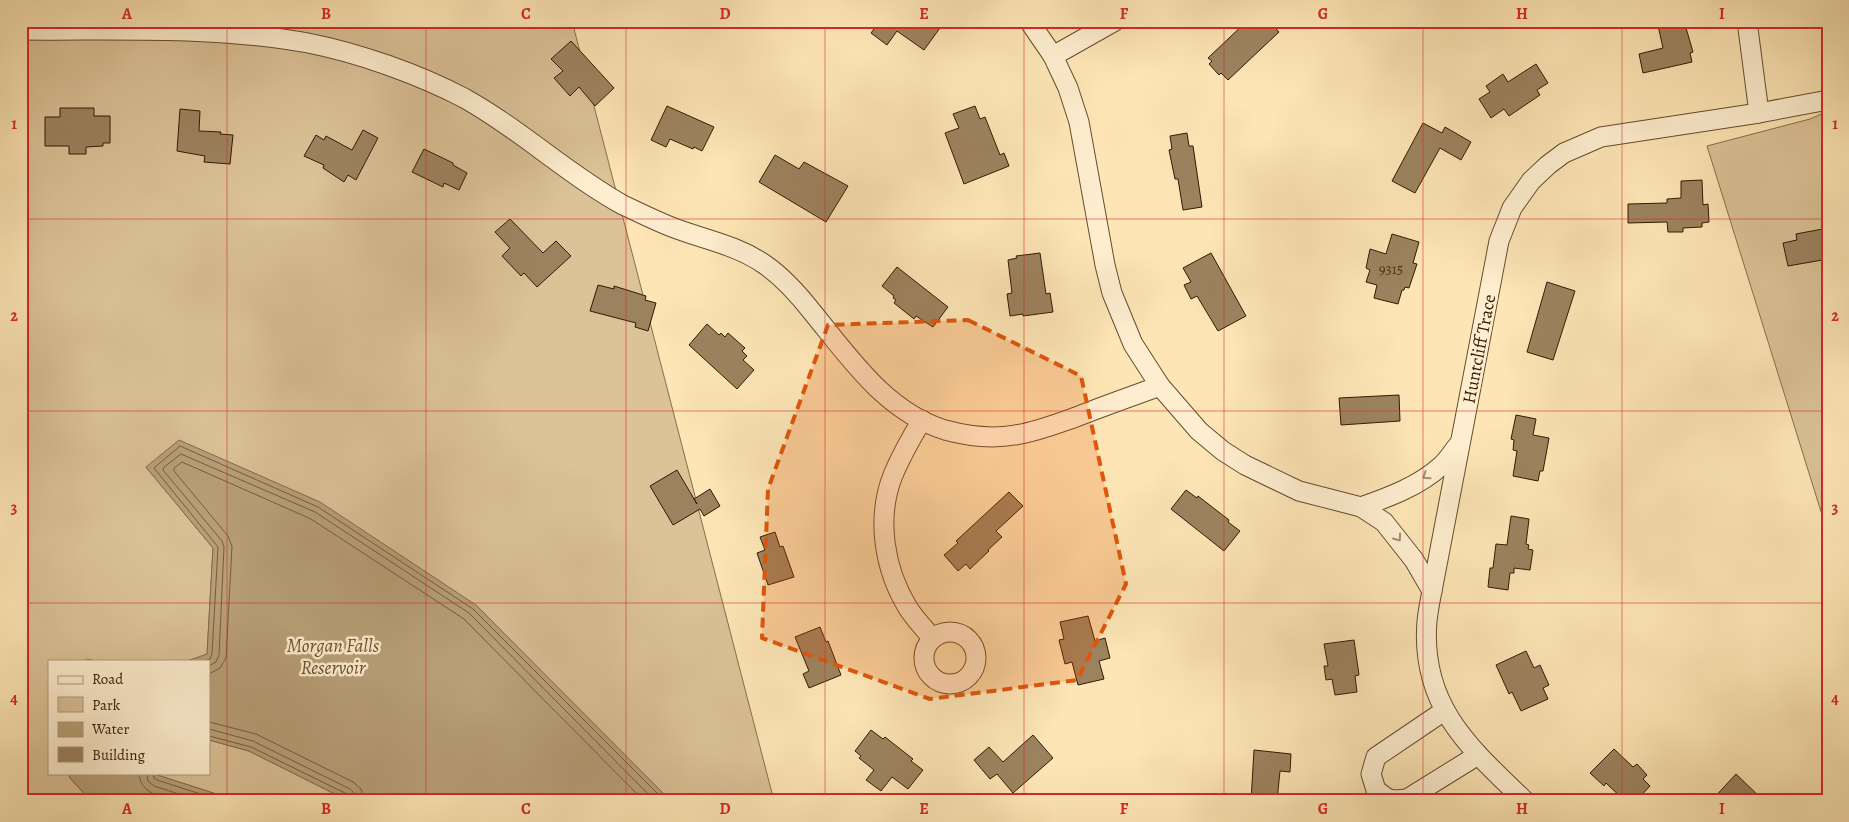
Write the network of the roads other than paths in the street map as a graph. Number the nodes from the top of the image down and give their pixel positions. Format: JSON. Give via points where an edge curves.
{"nodes":[{"id":1,"x":1029,"y":21,"type":"edge"},
{"id":2,"x":1114,"y":21,"type":"edge"},
{"id":3,"x":1747,"y":21,"type":"edge"},
{"id":4,"x":21,"y":30,"type":"edge"},
{"id":5,"x":1053,"y":56,"type":"junction"},
{"id":6,"x":1828,"y":100,"type":"edge"},
{"id":7,"x":1759,"y":113,"type":"junction"},
{"id":8,"x":1160,"y":386,"type":"junction"},
{"id":9,"x":922,"y":420,"type":"junction"},
{"id":10,"x":1460,"y":442,"type":"junction"},
{"id":11,"x":1361,"y":507,"type":"junction"},
{"id":12,"x":1432,"y":591,"type":"junction"},
{"id":13,"x":932,"y":638,"type":"dead end"},
{"id":14,"x":1444,"y":711,"type":"junction"},
{"id":15,"x":1478,"y":755,"type":"junction"},
{"id":16,"x":1525,"y":801,"type":"edge"}],
"edges":[{"from":1,"to":5,"type":"street"},
{"from":2,"to":5,"type":"street"},
{"from":3,"to":7,"type":"street"},
{"from":4,"to":9,"type":"street","via":[[200,32],[276,38],[350,53],[426,80],[500,120],[624,205],[670,226],[732,247],[764,264],[794,290],[880,391]]},
{"from":5,"to":8,"type":"street","via":[[1079,122],[1112,294],[1134,344]]},
{"from":6,"to":7,"type":"street","name":"Huntcliff Trace"},
{"from":7,"to":10,"type":"street","name":"Huntcliff Trace","via":[[1601,137],[1564,153],[1531,181],[1512,208],[1499,242]]},
{"from":8,"to":9,"type":"street","via":[[1014,436],[967,435]]},
{"from":8,"to":11,"type":"street","via":[[1199,431],[1245,465],[1299,491]]},
{"from":9,"to":13,"type":"street","via":[[892,477],[884,530],[887,558],[896,586],[909,610]]},
{"from":10,"to":11,"type":"street","one_way":true,"via":[[1442,466],[1422,480],[1397,494]]},
{"from":10,"to":12,"type":"street","name":"Huntcliff Trace"},
{"from":11,"to":12,"type":"street","one_way":true,"via":[[1393,531]]},
{"from":12,"to":14,"type":"street","name":"Huntcliff Trace","via":[[1427,653]]},
{"from":14,"to":15,"type":"street","name":"Huntcliff Trace"},
{"from":14,"to":15,"type":"street","via":[[1376,757],[1371,774],[1376,790],[1388,799],[1407,799]]},
{"from":15,"to":16,"type":"street","name":"Huntcliff Trace"}]}
